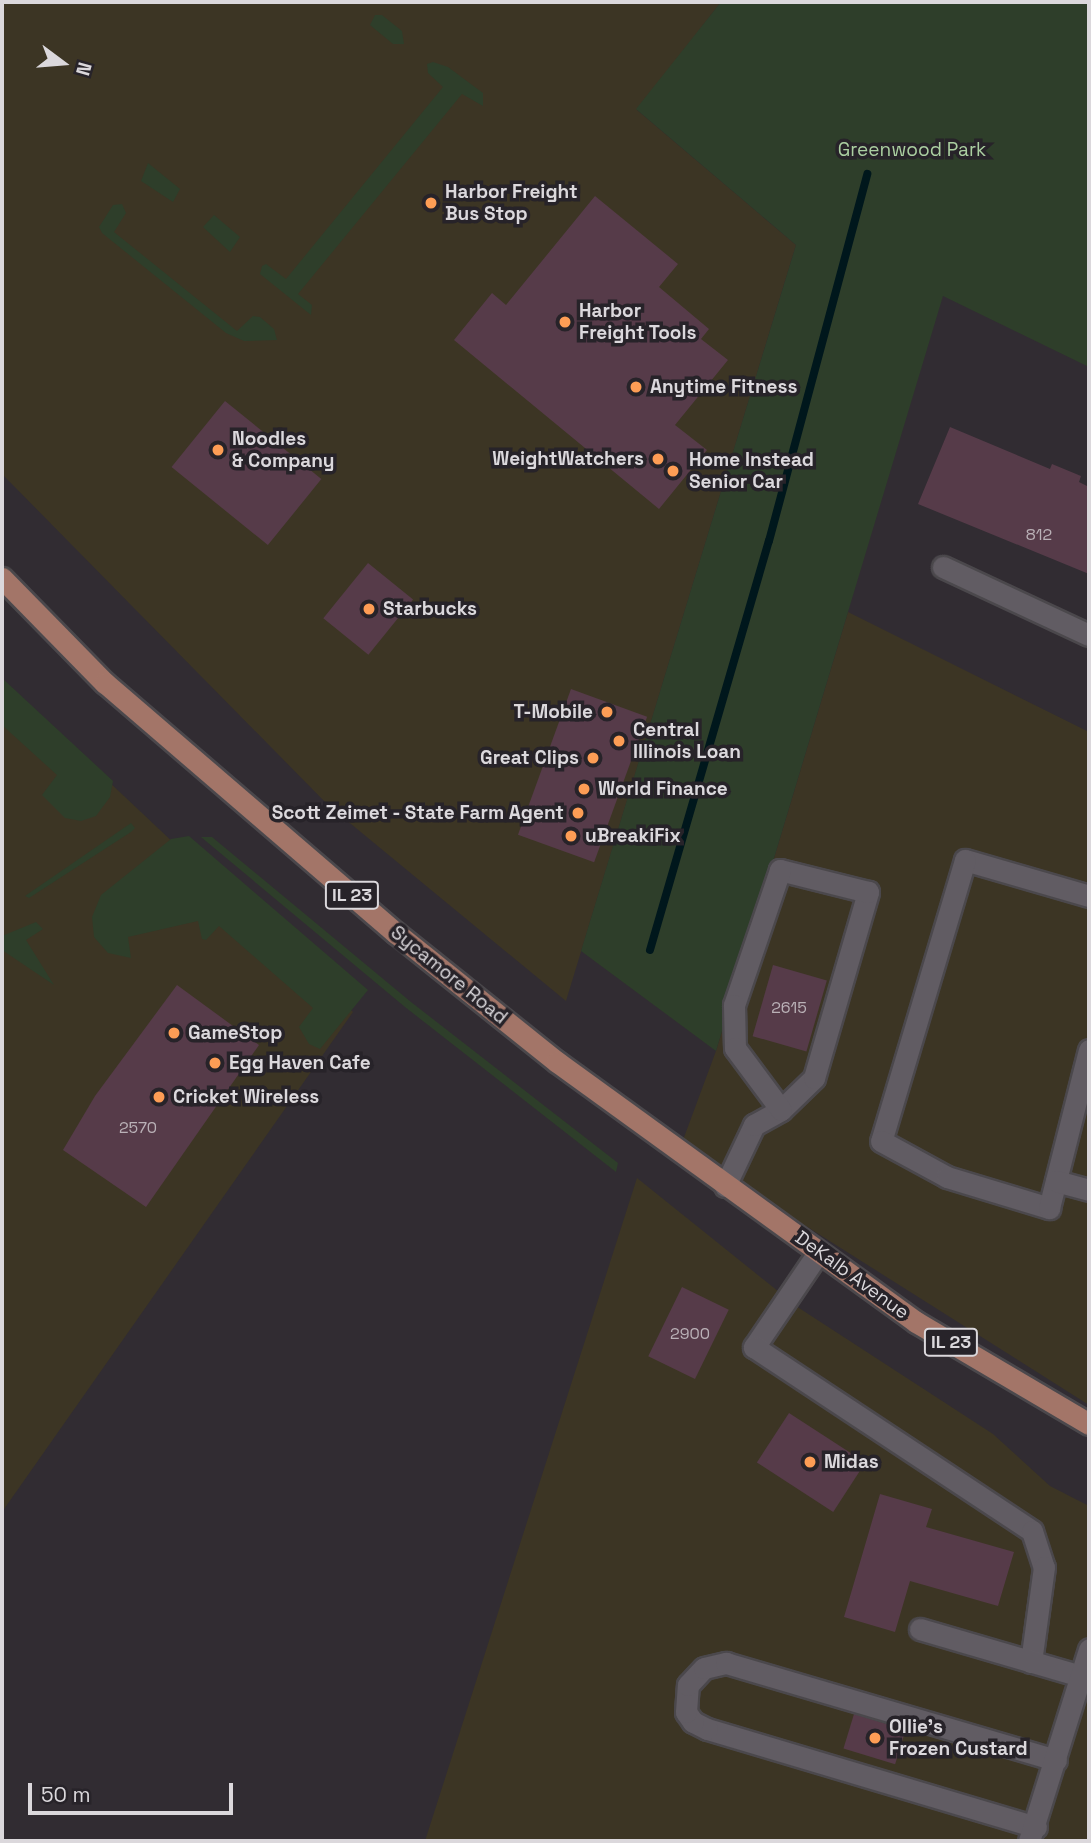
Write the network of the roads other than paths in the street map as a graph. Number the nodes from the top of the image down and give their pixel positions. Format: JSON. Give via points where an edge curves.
{"nodes":[{"id":1,"x":943,"y":567,"type":"dead end"},
{"id":2,"x":2,"y":578,"type":"edge"},
{"id":3,"x":1089,"y":635,"type":"edge"},
{"id":4,"x":1089,"y":896,"type":"edge"},
{"id":5,"x":1089,"y":1050,"type":"edge"},
{"id":6,"x":781,"y":1110,"type":"junction"},
{"id":7,"x":1056,"y":1181,"type":"junction"},
{"id":8,"x":725,"y":1186,"type":"junction"},
{"id":9,"x":1089,"y":1191,"type":"edge"},
{"id":10,"x":818,"y":1253,"type":"junction"},
{"id":11,"x":1089,"y":1424,"type":"edge"},
{"id":12,"x":920,"y":1629,"type":"dead end"},
{"id":13,"x":1089,"y":1648,"type":"edge"},
{"id":14,"x":1031,"y":1662,"type":"junction"},
{"id":15,"x":1081,"y":1676,"type":"junction"},
{"id":16,"x":1056,"y":1760,"type":"junction"},
{"id":17,"x":1033,"y":1834,"type":"edge"}],
"edges":[{"from":1,"to":3,"type":"street"},
{"from":2,"to":8,"type":"main road","name":"Sycamore Road","number":"IL 23","via":[[105,683],[396,933],[557,1062]]},
{"from":4,"to":7,"type":"street","via":[[965,860],[881,1141],[947,1177],[1049,1208]]},
{"from":5,"to":7,"type":"street"},
{"from":6,"to":6,"type":"street","via":[[814,1078],[868,892],[780,870],[734,1005],[735,1048]]},
{"from":6,"to":8,"type":"street","via":[[754,1125]]},
{"from":7,"to":9,"type":"street"},
{"from":8,"to":10,"type":"main road","name":"DeKalb Avenue","number":"IL 23"},
{"from":10,"to":11,"type":"main road","name":"DeKalb Avenue","number":"IL 23","via":[[916,1322]]},
{"from":10,"to":14,"type":"street","via":[[754,1347],[1032,1531],[1044,1567]]},
{"from":12,"to":14,"type":"street"},
{"from":13,"to":15,"type":"street"},
{"from":14,"to":15,"type":"street"},
{"from":15,"to":16,"type":"street"},
{"from":16,"to":17,"type":"street"},
{"from":16,"to":17,"type":"street","via":[[726,1663],[704,1668],[688,1685],[686,1712],[693,1722]]}]}
